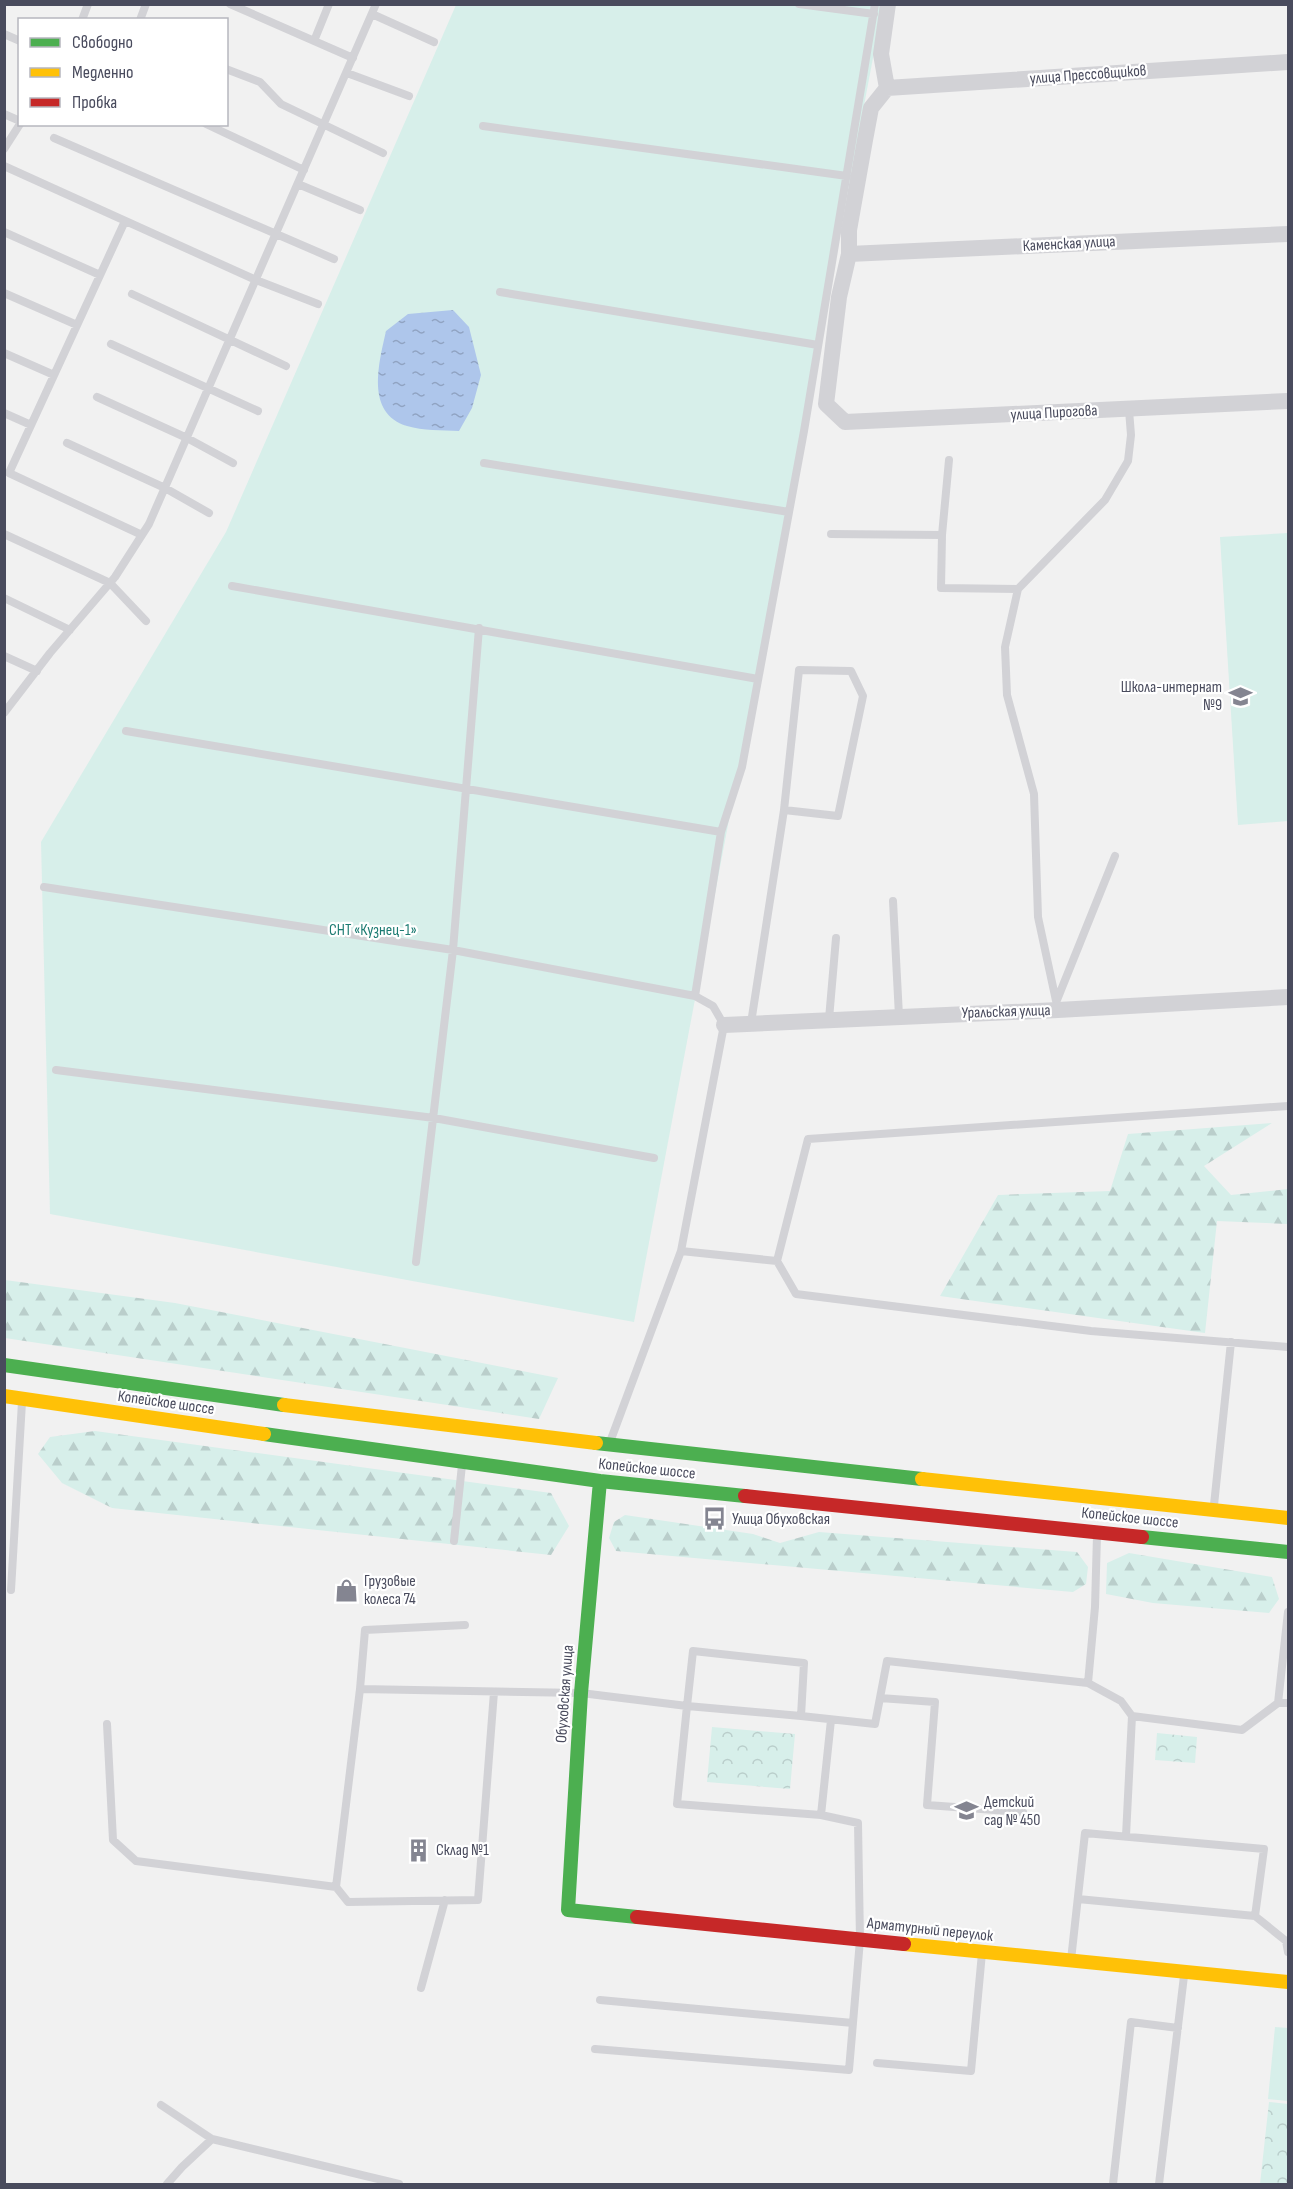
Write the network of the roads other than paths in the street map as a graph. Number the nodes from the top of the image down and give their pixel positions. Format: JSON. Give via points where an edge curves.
{"nodes":[{"id":1,"x":147,"y":4,"type":"edge"},
{"id":2,"x":230,"y":4,"type":"edge"},
{"id":3,"x":329,"y":4,"type":"edge"},
{"id":4,"x":376,"y":4,"type":"edge"},
{"id":5,"x":799,"y":4,"type":"edge"},
{"id":6,"x":875,"y":4,"type":"edge"},
{"id":7,"x":888,"y":4,"type":"edge"},
{"id":8,"x":874,"y":14,"type":"junction"},
{"id":9,"x":372,"y":15,"type":"junction"},
{"id":10,"x":141,"y":18,"type":"edge"},
{"id":11,"x":4,"y":34,"type":"edge"},
{"id":12,"x":18,"y":40,"type":"edge"},
{"id":13,"x":314,"y":41,"type":"junction"},
{"id":14,"x":434,"y":42,"type":"dead end"},
{"id":15,"x":353,"y":58,"type":"junction"},
{"id":16,"x":1288,"y":62,"type":"edge"},
{"id":17,"x":228,"y":70,"type":"edge"},
{"id":18,"x":347,"y":73,"type":"junction"},
{"id":19,"x":887,"y":88,"type":"junction"},
{"id":20,"x":409,"y":96,"type":"dead end"},
{"id":21,"x":4,"y":114,"type":"edge"},
{"id":22,"x":18,"y":122,"type":"edge"},
{"id":23,"x":324,"y":125,"type":"junction"},
{"id":24,"x":18,"y":126,"type":"edge"},
{"id":25,"x":210,"y":126,"type":"edge"},
{"id":26,"x":483,"y":126,"type":"dead end"},
{"id":27,"x":54,"y":138,"type":"dead end"},
{"id":28,"x":4,"y":149,"type":"edge"},
{"id":29,"x":383,"y":153,"type":"dead end"},
{"id":30,"x":4,"y":166,"type":"edge"},
{"id":31,"x":304,"y":170,"type":"junction"},
{"id":32,"x":847,"y":176,"type":"junction"},
{"id":33,"x":298,"y":184,"type":"junction"},
{"id":34,"x":360,"y":210,"type":"dead end"},
{"id":35,"x":125,"y":221,"type":"junction"},
{"id":36,"x":4,"y":232,"type":"edge"},
{"id":37,"x":276,"y":234,"type":"junction"},
{"id":38,"x":1288,"y":234,"type":"edge"},
{"id":39,"x":849,"y":254,"type":"junction"},
{"id":40,"x":334,"y":259,"type":"dead end"},
{"id":41,"x":100,"y":275,"type":"junction"},
{"id":42,"x":256,"y":280,"type":"junction"},
{"id":43,"x":500,"y":292,"type":"dead end"},
{"id":44,"x":4,"y":293,"type":"edge"},
{"id":45,"x":132,"y":294,"type":"dead end"},
{"id":46,"x":318,"y":304,"type":"dead end"},
{"id":47,"x":77,"y":325,"type":"junction"},
{"id":48,"x":230,"y":339,"type":"junction"},
{"id":49,"x":111,"y":344,"type":"dead end"},
{"id":50,"x":818,"y":345,"type":"junction"},
{"id":51,"x":4,"y":353,"type":"edge"},
{"id":52,"x":286,"y":366,"type":"dead end"},
{"id":53,"x":54,"y":375,"type":"junction"},
{"id":54,"x":208,"y":388,"type":"junction"},
{"id":55,"x":97,"y":397,"type":"dead end"},
{"id":56,"x":1288,"y":401,"type":"edge"},
{"id":57,"x":1130,"y":410,"type":"junction"},
{"id":58,"x":258,"y":411,"type":"dead end"},
{"id":59,"x":4,"y":413,"type":"edge"},
{"id":60,"x":31,"y":425,"type":"junction"},
{"id":61,"x":187,"y":438,"type":"junction"},
{"id":62,"x":67,"y":443,"type":"dead end"},
{"id":63,"x":950,"y":460,"type":"dead end"},
{"id":64,"x":233,"y":463,"type":"dead end"},
{"id":65,"x":484,"y":463,"type":"dead end"},
{"id":66,"x":7,"y":472,"type":"edge"},
{"id":67,"x":165,"y":488,"type":"junction"},
{"id":68,"x":209,"y":513,"type":"dead end"},
{"id":69,"x":789,"y":513,"type":"junction"},
{"id":70,"x":4,"y":534,"type":"edge"},
{"id":71,"x":831,"y":534,"type":"dead end"},
{"id":72,"x":142,"y":535,"type":"junction"},
{"id":73,"x":942,"y":535,"type":"junction"},
{"id":74,"x":111,"y":583,"type":"junction"},
{"id":75,"x":232,"y":586,"type":"dead end"},
{"id":76,"x":1018,"y":589,"type":"junction"},
{"id":77,"x":4,"y":598,"type":"edge"},
{"id":78,"x":146,"y":621,"type":"dead end"},
{"id":79,"x":479,"y":628,"type":"junction"},
{"id":80,"x":70,"y":630,"type":"junction"},
{"id":81,"x":4,"y":656,"type":"edge"},
{"id":82,"x":37,"y":671,"type":"junction"},
{"id":83,"x":758,"y":679,"type":"junction"},
{"id":84,"x":4,"y":713,"type":"edge"},
{"id":85,"x":126,"y":731,"type":"dead end"},
{"id":86,"x":465,"y":788,"type":"junction"},
{"id":87,"x":784,"y":810,"type":"junction"},
{"id":88,"x":721,"y":832,"type":"junction"},
{"id":89,"x":1115,"y":856,"type":"dead end"},
{"id":90,"x":44,"y":887,"type":"dead end"},
{"id":91,"x":892,"y":901,"type":"dead end"},
{"id":92,"x":836,"y":938,"type":"dead end"},
{"id":93,"x":453,"y":950,"type":"junction"},
{"id":94,"x":694,"y":996,"type":"junction"},
{"id":95,"x":1288,"y":997,"type":"edge"},
{"id":96,"x":1057,"y":1005,"type":"junction"},
{"id":97,"x":899,"y":1016,"type":"junction"},
{"id":98,"x":830,"y":1019,"type":"junction"},
{"id":99,"x":751,"y":1023,"type":"junction"},
{"id":100,"x":724,"y":1025,"type":"junction"},
{"id":101,"x":56,"y":1070,"type":"dead end"},
{"id":102,"x":1288,"y":1106,"type":"edge"},
{"id":103,"x":434,"y":1118,"type":"junction"},
{"id":104,"x":654,"y":1158,"type":"dead end"},
{"id":105,"x":681,"y":1251,"type":"junction"},
{"id":106,"x":416,"y":1262,"type":"dead end"},
{"id":107,"x":777,"y":1262,"type":"junction"},
{"id":108,"x":1232,"y":1342,"type":"junction"},
{"id":109,"x":1288,"y":1347,"type":"edge"},
{"id":110,"x":4,"y":1365,"type":"edge"},
{"id":111,"x":4,"y":1396,"type":"edge"},
{"id":112,"x":22,"y":1398,"type":"junction"},
{"id":113,"x":608,"y":1449,"type":"junction"},
{"id":114,"x":463,"y":1462,"type":"junction"},
{"id":115,"x":602,"y":1477,"type":"junction"},
{"id":116,"x":1214,"y":1510,"type":"junction"},
{"id":117,"x":1288,"y":1518,"type":"edge"},
{"id":118,"x":1097,"y":1531,"type":"junction"},
{"id":119,"x":454,"y":1541,"type":"dead end"},
{"id":120,"x":1288,"y":1552,"type":"edge"},
{"id":121,"x":11,"y":1590,"type":"dead end"},
{"id":122,"x":1288,"y":1612,"type":"edge"},
{"id":123,"x":465,"y":1625,"type":"dead end"},
{"id":124,"x":1088,"y":1683,"type":"junction"},
{"id":125,"x":360,"y":1689,"type":"junction"},
{"id":126,"x":494,"y":1692,"type":"junction"},
{"id":127,"x":581,"y":1694,"type":"junction"},
{"id":128,"x":880,"y":1698,"type":"junction"},
{"id":129,"x":1278,"y":1703,"type":"junction"},
{"id":130,"x":1288,"y":1703,"type":"edge"},
{"id":131,"x":687,"y":1706,"type":"junction"},
{"id":132,"x":801,"y":1716,"type":"junction"},
{"id":133,"x":1132,"y":1716,"type":"junction"},
{"id":134,"x":831,"y":1719,"type":"junction"},
{"id":135,"x":107,"y":1724,"type":"dead end"},
{"id":136,"x":1023,"y":1812,"type":"dead end"},
{"id":137,"x":821,"y":1815,"type":"junction"},
{"id":138,"x":1126,"y":1836,"type":"junction"},
{"id":139,"x":336,"y":1887,"type":"junction"},
{"id":140,"x":1078,"y":1899,"type":"junction"},
{"id":141,"x":445,"y":1900,"type":"junction"},
{"id":142,"x":568,"y":1910,"type":"joint"},
{"id":143,"x":1255,"y":1916,"type":"junction"},
{"id":144,"x":860,"y":1940,"type":"junction"},
{"id":145,"x":982,"y":1952,"type":"junction"},
{"id":146,"x":1288,"y":1952,"type":"edge"},
{"id":147,"x":1071,"y":1961,"type":"junction"},
{"id":148,"x":1184,"y":1973,"type":"junction"},
{"id":149,"x":1288,"y":1982,"type":"edge"},
{"id":150,"x":421,"y":1988,"type":"dead end"},
{"id":151,"x":600,"y":2000,"type":"dead end"},
{"id":152,"x":853,"y":2023,"type":"junction"},
{"id":153,"x":1178,"y":2028,"type":"junction"},
{"id":154,"x":595,"y":2049,"type":"dead end"},
{"id":155,"x":877,"y":2063,"type":"dead end"},
{"id":156,"x":161,"y":2104,"type":"dead end"},
{"id":157,"x":212,"y":2139,"type":"junction"},
{"id":158,"x":167,"y":2184,"type":"edge"},
{"id":159,"x":399,"y":2184,"type":"edge"},
{"id":160,"x":1113,"y":2184,"type":"edge"},
{"id":161,"x":1159,"y":2184,"type":"edge"}],
"edges":[{"from":1,"to":10,"type":"lane"},
{"from":2,"to":13,"type":"lane"},
{"from":3,"to":13,"type":"lane"},
{"from":4,"to":9,"type":"lane"},
{"from":5,"to":8,"type":"lane"},
{"from":6,"to":8,"type":"lane"},
{"from":7,"to":19,"type":"street","via":[[881,54]]},
{"from":8,"to":32,"type":"lane"},
{"from":9,"to":14,"type":"lane"},
{"from":9,"to":15,"type":"lane"},
{"from":11,"to":12,"type":"lane"},
{"from":13,"to":15,"type":"lane"},
{"from":15,"to":18,"type":"lane"},
{"from":16,"to":19,"type":"street","name":"улица Прессовщиков"},
{"from":17,"to":23,"type":"lane","via":[[260,82],[281,104]]},
{"from":18,"to":20,"type":"lane"},
{"from":18,"to":23,"type":"lane"},
{"from":19,"to":39,"type":"street","via":[[872,108],[849,230]]},
{"from":21,"to":22,"type":"lane"},
{"from":23,"to":29,"type":"lane"},
{"from":23,"to":31,"type":"lane"},
{"from":24,"to":28,"type":"lane"},
{"from":25,"to":31,"type":"lane"},
{"from":26,"to":32,"type":"lane"},
{"from":27,"to":37,"type":"lane"},
{"from":30,"to":35,"type":"lane"},
{"from":31,"to":33,"type":"lane"},
{"from":32,"to":50,"type":"lane"},
{"from":33,"to":34,"type":"lane"},
{"from":33,"to":37,"type":"lane"},
{"from":35,"to":41,"type":"lane"},
{"from":35,"to":42,"type":"lane"},
{"from":36,"to":41,"type":"lane"},
{"from":37,"to":40,"type":"lane"},
{"from":37,"to":42,"type":"lane"},
{"from":38,"to":39,"type":"street","name":"Каменская улица"},
{"from":39,"to":57,"type":"street","name":"улица Пирогова","via":[[839,297],[826,404],[845,422]]},
{"from":41,"to":47,"type":"lane"},
{"from":42,"to":46,"type":"lane"},
{"from":42,"to":48,"type":"lane"},
{"from":43,"to":50,"type":"lane"},
{"from":44,"to":47,"type":"lane"},
{"from":45,"to":48,"type":"lane"},
{"from":47,"to":53,"type":"lane"},
{"from":48,"to":52,"type":"lane"},
{"from":48,"to":54,"type":"lane"},
{"from":49,"to":54,"type":"lane"},
{"from":50,"to":69,"type":"lane"},
{"from":51,"to":53,"type":"lane"},
{"from":53,"to":60,"type":"lane"},
{"from":54,"to":58,"type":"lane"},
{"from":54,"to":61,"type":"lane"},
{"from":55,"to":61,"type":"lane"},
{"from":56,"to":57,"type":"street","name":"улица Пирогова"},
{"from":57,"to":76,"type":"lane","via":[[1128,461],[1105,500]]},
{"from":59,"to":60,"type":"lane"},
{"from":60,"to":66,"type":"lane"},
{"from":61,"to":64,"type":"lane"},
{"from":61,"to":67,"type":"lane"},
{"from":62,"to":67,"type":"lane"},
{"from":63,"to":73,"type":"lane"},
{"from":65,"to":69,"type":"lane"},
{"from":66,"to":72,"type":"lane"},
{"from":67,"to":68,"type":"lane"},
{"from":67,"to":72,"type":"lane"},
{"from":69,"to":83,"type":"lane"},
{"from":70,"to":74,"type":"lane"},
{"from":71,"to":73,"type":"lane"},
{"from":72,"to":74,"type":"lane"},
{"from":73,"to":76,"type":"lane","via":[[941,588]]},
{"from":74,"to":78,"type":"lane"},
{"from":74,"to":80,"type":"lane"},
{"from":75,"to":79,"type":"lane"},
{"from":76,"to":96,"type":"lane","via":[[1005,647],[1007,695],[1034,794],[1038,917]]},
{"from":77,"to":80,"type":"lane"},
{"from":79,"to":83,"type":"lane"},
{"from":79,"to":86,"type":"lane"},
{"from":80,"to":82,"type":"lane"},
{"from":81,"to":82,"type":"lane"},
{"from":82,"to":84,"type":"lane"},
{"from":83,"to":88,"type":"lane","via":[[742,767]]},
{"from":85,"to":86,"type":"lane"},
{"from":86,"to":88,"type":"lane"},
{"from":86,"to":93,"type":"lane"},
{"from":87,"to":87,"type":"lane","via":[[838,816],[864,696],[851,671],[799,670]]},
{"from":87,"to":99,"type":"lane"},
{"from":88,"to":94,"type":"lane"},
{"from":89,"to":96,"type":"lane"},
{"from":90,"to":93,"type":"lane"},
{"from":91,"to":97,"type":"lane"},
{"from":92,"to":98,"type":"lane"},
{"from":93,"to":94,"type":"lane"},
{"from":93,"to":103,"type":"lane"},
{"from":94,"to":100,"type":"lane","via":[[713,1006]]},
{"from":95,"to":96,"type":"street","name":"Уральская улица"},
{"from":96,"to":97,"type":"street","name":"Уральская улица"},
{"from":97,"to":98,"type":"street","name":"Уральская улица"},
{"from":98,"to":99,"type":"street","name":"Уральская улица"},
{"from":99,"to":100,"type":"street","name":"Уральская улица"},
{"from":100,"to":105,"type":"lane"},
{"from":101,"to":103,"type":"lane"},
{"from":102,"to":107,"type":"lane","via":[[808,1139]]},
{"from":103,"to":104,"type":"lane"},
{"from":103,"to":106,"type":"lane"},
{"from":105,"to":107,"type":"lane"},
{"from":105,"to":113,"type":"lane"},
{"from":107,"to":108,"type":"lane","via":[[796,1294],[1091,1331]]},
{"from":108,"to":109,"type":"lane"},
{"from":108,"to":116,"type":"lane"},
{"from":110,"to":113,"type":"main road","name":"Копейское шоссе"},
{"from":111,"to":112,"type":"main road","name":"Копейское шоссе"},
{"from":112,"to":114,"type":"main road","name":"Копейское шоссе"},
{"from":112,"to":121,"type":"lane"},
{"from":113,"to":116,"type":"main road","name":"Копейское шоссе"},
{"from":114,"to":115,"type":"main road","name":"Копейское шоссе"},
{"from":114,"to":119,"type":"lane"},
{"from":115,"to":118,"type":"main road","name":"Копейское шоссе"},
{"from":115,"to":127,"type":"main road","name":"Обуховская улица"},
{"from":116,"to":117,"type":"main road","name":"Копейское шоссе"},
{"from":118,"to":120,"type":"main road","name":"Копейское шоссе"},
{"from":118,"to":124,"type":"lane"},
{"from":122,"to":129,"type":"lane"},
{"from":123,"to":125,"type":"lane","via":[[365,1630]]},
{"from":124,"to":128,"type":"lane","via":[[887,1661]]},
{"from":124,"to":133,"type":"lane","via":[[1121,1701]]},
{"from":125,"to":126,"type":"lane"},
{"from":125,"to":139,"type":"lane"},
{"from":126,"to":127,"type":"lane"},
{"from":126,"to":141,"type":"lane","via":[[478,1900]]},
{"from":127,"to":131,"type":"lane"},
{"from":127,"to":142,"type":"main road","name":"Обуховская улица"},
{"from":128,"to":134,"type":"lane","via":[[875,1724]]},
{"from":128,"to":136,"type":"lane","via":[[934,1702],[927,1805]]},
{"from":129,"to":130,"type":"lane"},
{"from":129,"to":133,"type":"lane","via":[[1242,1730]]},
{"from":131,"to":132,"type":"lane"},
{"from":131,"to":132,"type":"lane","via":[[693,1651],[804,1662]]},
{"from":131,"to":137,"type":"lane","via":[[677,1804]]},
{"from":132,"to":134,"type":"lane"},
{"from":133,"to":138,"type":"lane"},
{"from":134,"to":137,"type":"lane"},
{"from":135,"to":139,"type":"lane","via":[[113,1840],[136,1861]]},
{"from":137,"to":144,"type":"lane","via":[[858,1823]]},
{"from":138,"to":140,"type":"lane","via":[[1085,1833]]},
{"from":138,"to":143,"type":"lane","via":[[1264,1849]]},
{"from":139,"to":141,"type":"lane","via":[[348,1902]]},
{"from":140,"to":143,"type":"lane"},
{"from":140,"to":147,"type":"lane"},
{"from":141,"to":150,"type":"lane"},
{"from":142,"to":144,"type":"main road","name":"Арматурный переулок"},
{"from":143,"to":146,"type":"lane","via":[[1286,1941]]},
{"from":144,"to":145,"type":"main road","name":"Арматурный переулок"},
{"from":144,"to":152,"type":"lane"},
{"from":145,"to":147,"type":"main road","name":"Арматурный переулок"},
{"from":145,"to":155,"type":"lane","via":[[971,2071]]},
{"from":147,"to":148,"type":"main road","name":"Арматурный переулок"},
{"from":148,"to":149,"type":"main road","name":"Арматурный переулок"},
{"from":148,"to":153,"type":"lane"},
{"from":151,"to":152,"type":"lane"},
{"from":152,"to":154,"type":"lane","via":[[849,2070]]},
{"from":153,"to":160,"type":"lane","via":[[1131,2022]]},
{"from":153,"to":161,"type":"lane"},
{"from":156,"to":157,"type":"lane"},
{"from":157,"to":158,"type":"lane"},
{"from":157,"to":159,"type":"lane"}]}
